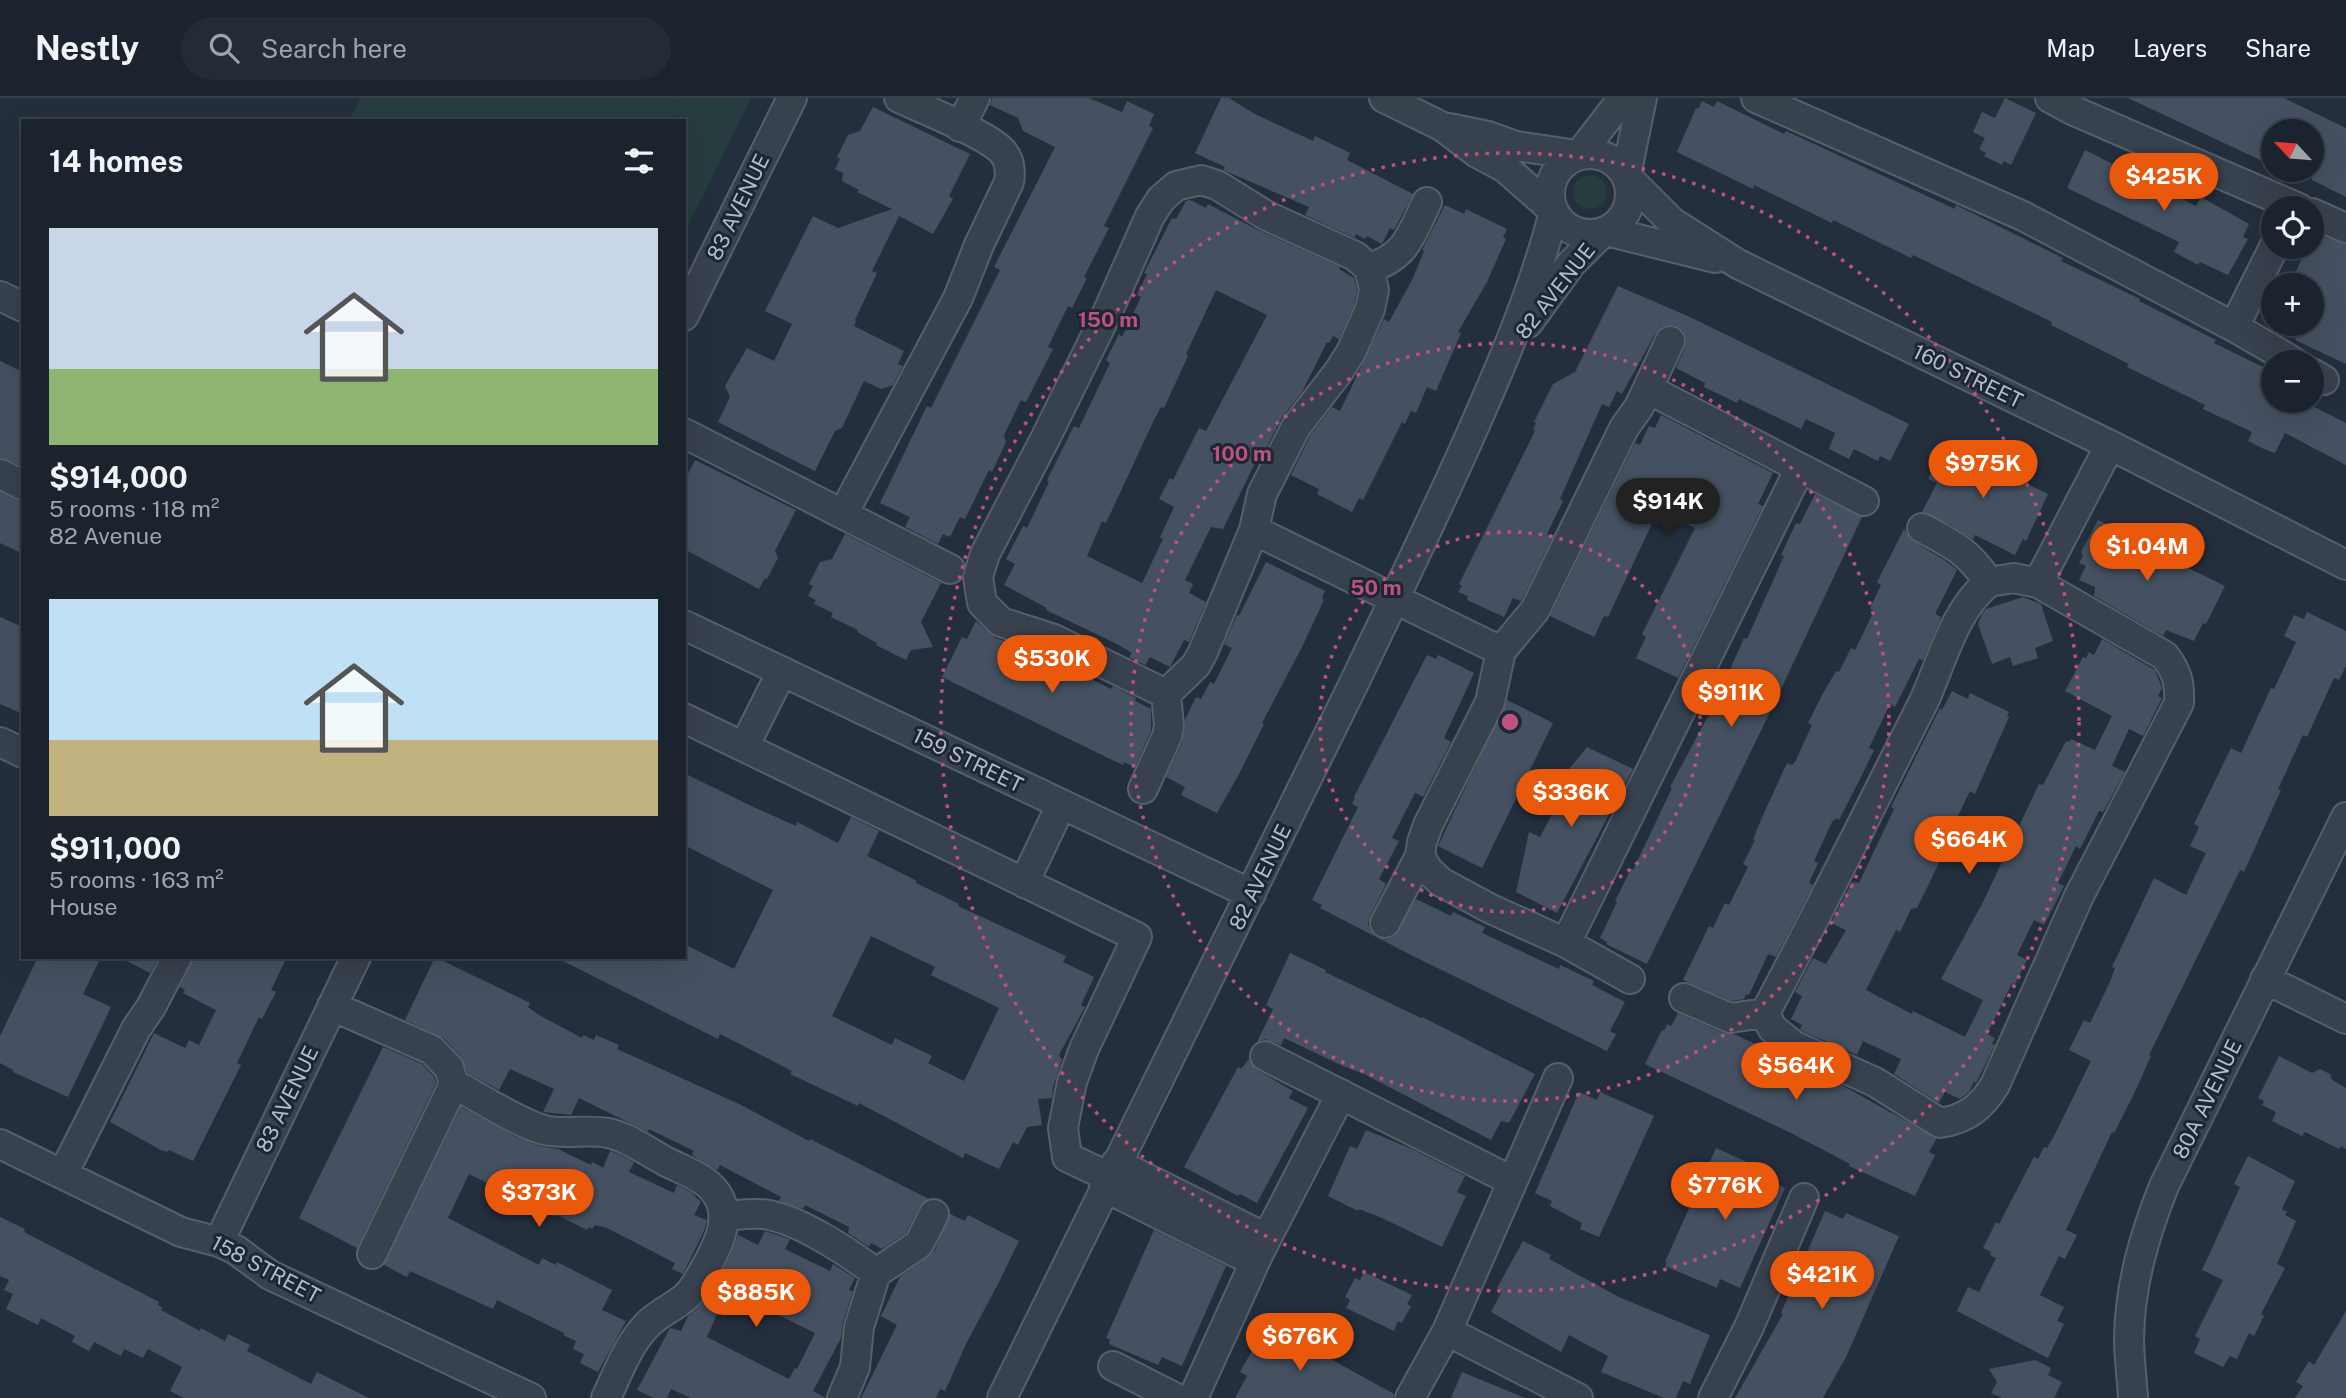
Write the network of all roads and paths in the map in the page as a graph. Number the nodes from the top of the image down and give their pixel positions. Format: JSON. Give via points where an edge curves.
{"nodes":[{"id":1,"x":792,"y":98,"type":"edge"},
{"id":2,"x":899,"y":98,"type":"edge"},
{"id":3,"x":975,"y":98,"type":"edge"},
{"id":4,"x":1384,"y":98,"type":"edge"},
{"id":5,"x":1623,"y":98,"type":"edge"},
{"id":6,"x":1642,"y":98,"type":"edge"},
{"id":7,"x":1756,"y":98,"type":"edge"},
{"id":8,"x":2050,"y":98,"type":"edge"},
{"id":9,"x":1805,"y":108,"type":"edge"},
{"id":10,"x":960,"y":127,"type":"junction"},
{"id":11,"x":1443,"y":127,"type":"junction"},
{"id":12,"x":1578,"y":155,"type":"junction"},
{"id":13,"x":1627,"y":176,"type":"junction"},
{"id":14,"x":2270,"y":196,"type":"edge"},
{"id":15,"x":1427,"y":202,"type":"dead end"},
{"id":16,"x":1554,"y":211,"type":"junction"},
{"id":17,"x":2324,"y":219,"type":"edge"},
{"id":18,"x":2346,"y":228,"type":"edge"},
{"id":19,"x":1605,"y":231,"type":"junction"},
{"id":20,"x":2268,"y":259,"type":"edge"},
{"id":21,"x":1738,"y":264,"type":"junction"},
{"id":22,"x":1369,"y":268,"type":"junction"},
{"id":23,"x":0,"y":296,"type":"edge"},
{"id":24,"x":21,"y":306,"type":"edge"},
{"id":25,"x":686,"y":312,"type":"edge"},
{"id":26,"x":2234,"y":327,"type":"junction"},
{"id":27,"x":1670,"y":341,"type":"dead end"},
{"id":28,"x":2273,"y":350,"type":"edge"},
{"id":29,"x":1508,"y":351,"type":"junction"},
{"id":30,"x":1648,"y":389,"type":"junction"},
{"id":31,"x":686,"y":434,"type":"edge"},
{"id":32,"x":2110,"y":445,"type":"junction"},
{"id":33,"x":1800,"y":468,"type":"junction"},
{"id":34,"x":0,"y":474,"type":"edge"},
{"id":35,"x":21,"y":484,"type":"edge"},
{"id":36,"x":1864,"y":501,"type":"dead end"},
{"id":37,"x":843,"y":514,"type":"junction"},
{"id":38,"x":1922,"y":528,"type":"dead end"},
{"id":39,"x":1254,"y":530,"type":"junction"},
{"id":40,"x":2346,"y":565,"type":"edge"},
{"id":41,"x":950,"y":569,"type":"dead end"},
{"id":42,"x":1989,"y":582,"type":"junction"},
{"id":43,"x":2038,"y":583,"type":"junction"},
{"id":44,"x":1395,"y":598,"type":"junction"},
{"id":45,"x":686,"y":626,"type":"edge"},
{"id":46,"x":1501,"y":651,"type":"junction"},
{"id":47,"x":782,"y":671,"type":"junction"},
{"id":48,"x":1166,"y":694,"type":"junction"},
{"id":49,"x":686,"y":719,"type":"edge"},
{"id":50,"x":0,"y":742,"type":"edge"},
{"id":51,"x":744,"y":747,"type":"junction"},
{"id":52,"x":21,"y":752,"type":"edge"},
{"id":53,"x":1143,"y":789,"type":"dead end"},
{"id":54,"x":1060,"y":805,"type":"junction"},
{"id":55,"x":2346,"y":817,"type":"edge"},
{"id":56,"x":1420,"y":856,"type":"junction"},
{"id":57,"x":1024,"y":883,"type":"junction"},
{"id":58,"x":1251,"y":894,"type":"junction"},
{"id":59,"x":1385,"y":923,"type":"dead end"},
{"id":60,"x":1566,"y":943,"type":"junction"},
{"id":61,"x":176,"y":959,"type":"edge"},
{"id":62,"x":355,"y":959,"type":"edge"},
{"id":63,"x":1630,"y":979,"type":"dead end"},
{"id":64,"x":2265,"y":979,"type":"junction"},
{"id":65,"x":1684,"y":998,"type":"dead end"},
{"id":66,"x":332,"y":1006,"type":"junction"},
{"id":67,"x":1765,"y":1013,"type":"junction"},
{"id":68,"x":2346,"y":1019,"type":"edge"},
{"id":69,"x":1265,"y":1056,"type":"dead end"},
{"id":70,"x":1558,"y":1078,"type":"dead end"},
{"id":71,"x":454,"y":1084,"type":"junction"},
{"id":72,"x":1340,"y":1094,"type":"junction"},
{"id":73,"x":0,"y":1144,"type":"edge"},
{"id":74,"x":64,"y":1174,"type":"junction"},
{"id":75,"x":1110,"y":1176,"type":"junction"},
{"id":76,"x":1513,"y":1181,"type":"junction"},
{"id":77,"x":1804,"y":1198,"type":"dead end"},
{"id":78,"x":934,"y":1213,"type":"dead end"},
{"id":79,"x":725,"y":1216,"type":"junction"},
{"id":80,"x":219,"y":1242,"type":"junction"},
{"id":81,"x":1260,"y":1250,"type":"junction"},
{"id":82,"x":372,"y":1254,"type":"dead end"},
{"id":83,"x":876,"y":1273,"type":"junction"},
{"id":84,"x":1447,"y":1331,"type":"junction"},
{"id":85,"x":1113,"y":1366,"type":"dead end"},
{"id":86,"x":531,"y":1398,"type":"edge"},
{"id":87,"x":607,"y":1398,"type":"edge"},
{"id":88,"x":842,"y":1398,"type":"edge"},
{"id":89,"x":1002,"y":1398,"type":"edge"},
{"id":90,"x":1176,"y":1398,"type":"edge"},
{"id":91,"x":1193,"y":1398,"type":"edge"},
{"id":92,"x":1410,"y":1398,"type":"edge"},
{"id":93,"x":1578,"y":1398,"type":"edge"},
{"id":94,"x":1713,"y":1398,"type":"edge"},
{"id":95,"x":2133,"y":1398,"type":"edge"}],
"edges":[{"from":1,"to":25,"type":"street","name":"83 AVENUE"},
{"from":2,"to":10,"type":"street"},
{"from":3,"to":10,"type":"street"},
{"from":4,"to":11,"type":"street"},
{"from":5,"to":12,"type":"street"},
{"from":6,"to":13,"type":"street"},
{"from":7,"to":9,"type":"street"},
{"from":8,"to":14,"type":"street"},
{"from":9,"to":26,"type":"street"},
{"from":10,"to":37,"type":"street","via":[[1001,150],[1009,162],[1009,182],[953,308]]},
{"from":11,"to":12,"type":"street","via":[[1516,146]]},
{"from":11,"to":16,"type":"street","via":[[1505,169]]},
{"from":12,"to":13,"type":"street","via":[[1612,159]]},
{"from":12,"to":16,"type":"street","via":[[1556,172],[1550,197]]},
{"from":13,"to":19,"type":"street","via":[[1630,202],[1617,224]]},
{"from":13,"to":21,"type":"street","name":"160 STREET","via":[[1672,222]]},
{"from":15,"to":22,"type":"street","via":[[1404,248],[1389,262]]},
{"from":16,"to":19,"type":"street","via":[[1570,229]]},
{"from":16,"to":29,"type":"street","name":"82 AVENUE"},
{"from":17,"to":18,"type":"street"},
{"from":19,"to":21,"type":"street","name":"160 STREET"},
{"from":19,"to":29,"type":"street","name":"82 AVENUE","via":[[1571,264]]},
{"from":20,"to":26,"type":"street"},
{"from":21,"to":32,"type":"street","name":"160 STREET"},
{"from":22,"to":39,"type":"street","via":[[1374,290],[1361,330],[1339,371],[1296,427],[1262,494]]},
{"from":22,"to":48,"type":"street","via":[[1355,256],[1266,216],[1217,185],[1201,180],[1175,186],[1150,216],[985,554],[978,587],[982,603],[993,616],[1096,657]]},
{"from":23,"to":24,"type":"street"},
{"from":26,"to":28,"type":"street"},
{"from":27,"to":30,"type":"street"},
{"from":29,"to":44,"type":"street","name":"82 AVENUE"},
{"from":30,"to":33,"type":"street"},
{"from":30,"to":46,"type":"street","via":[[1624,428],[1535,610]]},
{"from":31,"to":37,"type":"street"},
{"from":32,"to":40,"type":"street","name":"160 STREET"},
{"from":32,"to":43,"type":"street"},
{"from":33,"to":36,"type":"street"},
{"from":33,"to":60,"type":"street"},
{"from":34,"to":35,"type":"street"},
{"from":37,"to":41,"type":"street"},
{"from":38,"to":42,"type":"street","via":[[1961,549]]},
{"from":39,"to":44,"type":"street"},
{"from":39,"to":48,"type":"street","via":[[1196,665]]},
{"from":42,"to":43,"type":"street","via":[[2014,578]]},
{"from":42,"to":67,"type":"street","via":[[1960,618],[1824,904]]},
{"from":43,"to":67,"type":"street","via":[[2165,656],[2180,684],[2179,703],[2078,898],[1995,1085],[1973,1112],[1940,1123],[1875,1083],[1793,1045],[1772,1028]]},
{"from":44,"to":46,"type":"street"},
{"from":44,"to":58,"type":"street","name":"82 AVENUE"},
{"from":45,"to":47,"type":"street","name":"159 STREET"},
{"from":46,"to":56,"type":"street","via":[[1490,702],[1428,825]]},
{"from":47,"to":51,"type":"street"},
{"from":47,"to":54,"type":"street","name":"159 STREET"},
{"from":48,"to":53,"type":"street","via":[[1167,736]]},
{"from":49,"to":51,"type":"street"},
{"from":50,"to":52,"type":"street"},
{"from":51,"to":57,"type":"street"},
{"from":54,"to":57,"type":"street"},
{"from":54,"to":58,"type":"street","name":"159 STREET"},
{"from":55,"to":64,"type":"street","name":"80A AVENUE"},
{"from":56,"to":59,"type":"street"},
{"from":56,"to":60,"type":"street","via":[[1441,882]]},
{"from":57,"to":75,"type":"street","via":[[1137,937],[1084,1049],[1063,1128],[1067,1157]]},
{"from":58,"to":75,"type":"street","name":"82 AVENUE"},
{"from":60,"to":63,"type":"street"},
{"from":61,"to":74,"type":"street"},
{"from":62,"to":66,"type":"street","name":"83 AVENUE"},
{"from":64,"to":68,"type":"street"},
{"from":64,"to":95,"type":"street","name":"80A AVENUE","via":[[2149,1222],[2131,1307]]},
{"from":65,"to":67,"type":"street","via":[[1730,1018]]},
{"from":66,"to":71,"type":"street","via":[[432,1050],[449,1068]]},
{"from":66,"to":80,"type":"street","name":"83 AVENUE"},
{"from":69,"to":72,"type":"street"},
{"from":70,"to":76,"type":"street"},
{"from":71,"to":79,"type":"street","via":[[541,1129],[620,1137],[704,1181],[718,1195]]},
{"from":71,"to":82,"type":"street"},
{"from":72,"to":76,"type":"street"},
{"from":72,"to":81,"type":"street"},
{"from":73,"to":74,"type":"street","name":"158 STREET"},
{"from":74,"to":80,"type":"street","name":"158 STREET","via":[[181,1232]]},
{"from":75,"to":81,"type":"street"},
{"from":75,"to":89,"type":"street","name":"82 AVENUE"},
{"from":76,"to":84,"type":"street"},
{"from":77,"to":94,"type":"street"},
{"from":78,"to":83,"type":"street","via":[[919,1244]]},
{"from":79,"to":83,"type":"street","via":[[782,1218],[848,1252]]},
{"from":79,"to":87,"type":"street","via":[[720,1237],[696,1285],[634,1340]]},
{"from":80,"to":86,"type":"street","name":"158 STREET","via":[[270,1275]]},
{"from":81,"to":91,"type":"street"},
{"from":83,"to":88,"type":"street","via":[[859,1327],[855,1367]]},
{"from":84,"to":92,"type":"street"},
{"from":84,"to":93,"type":"street"},
{"from":85,"to":90,"type":"street"}]}
